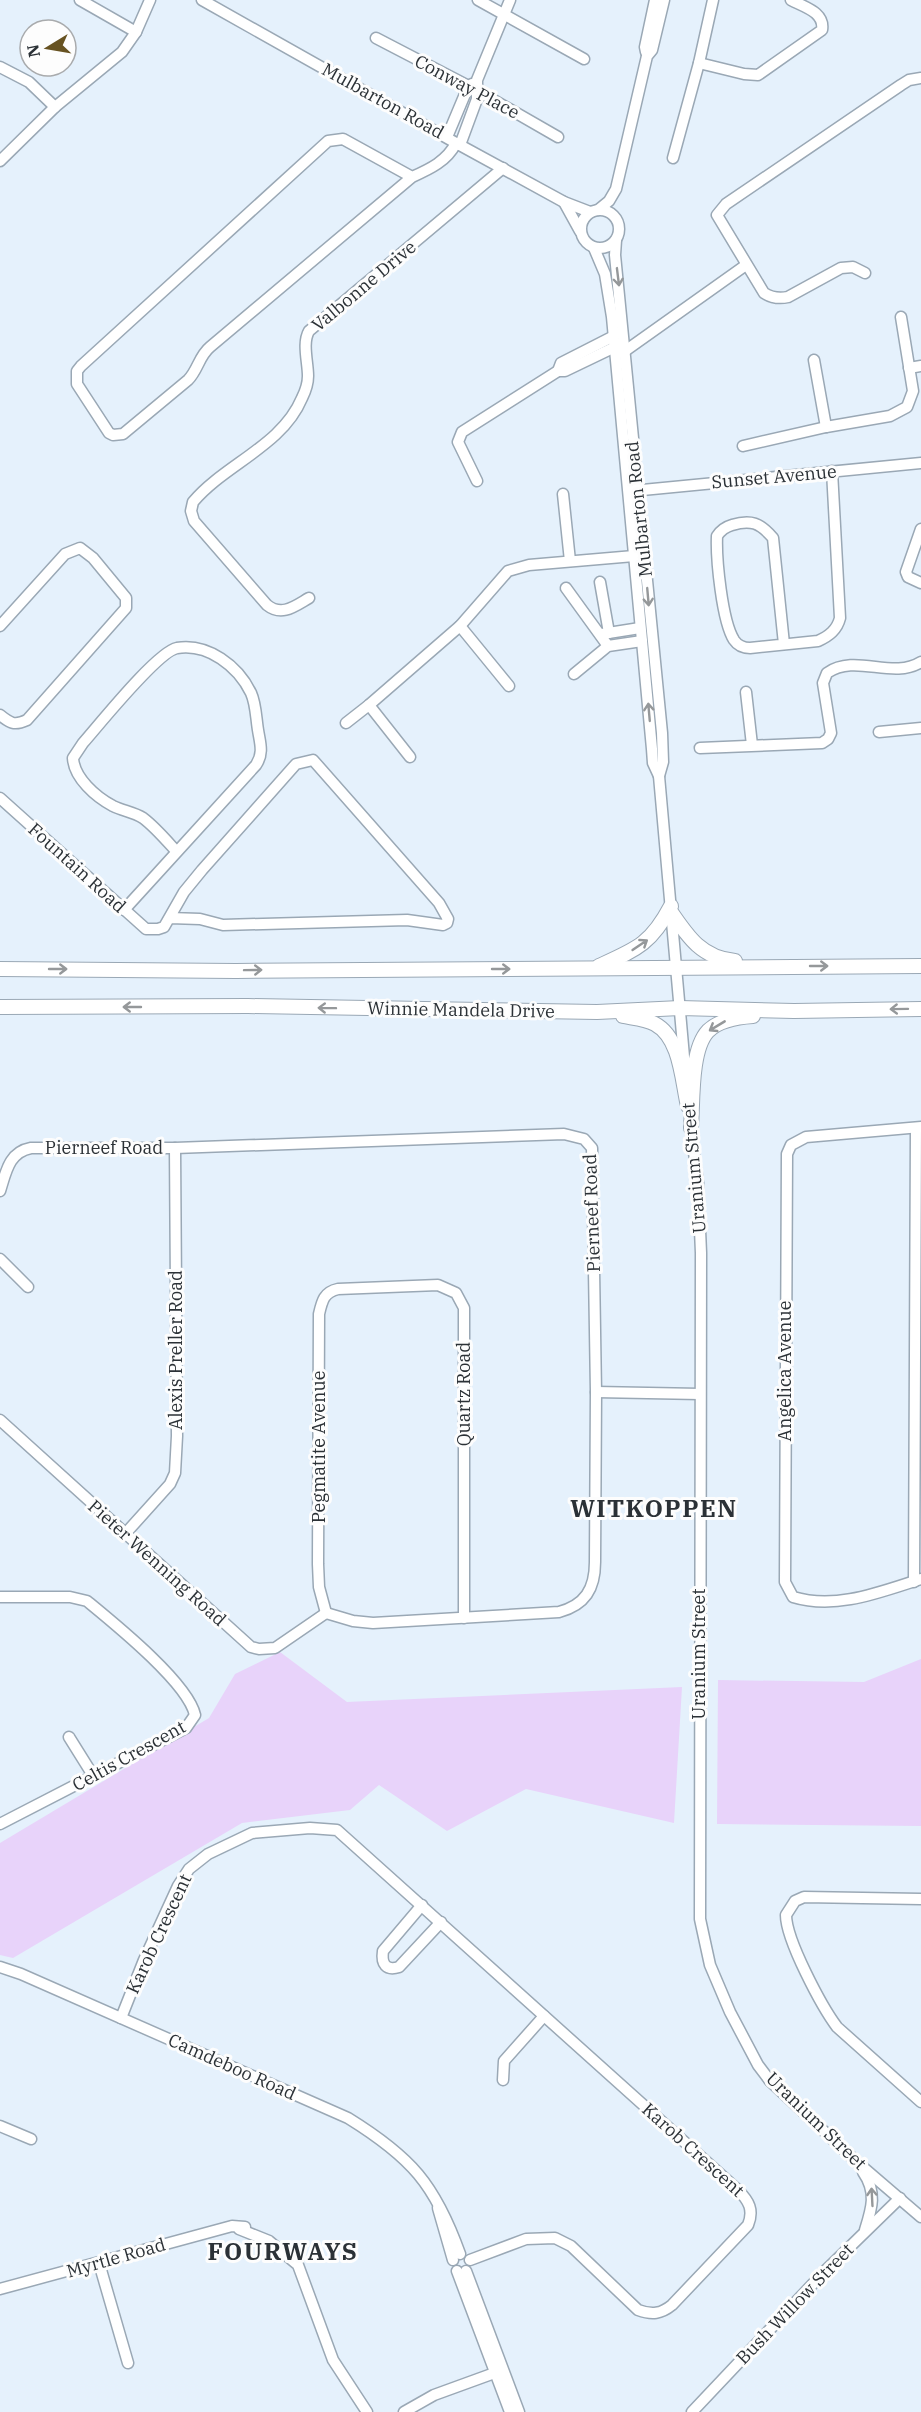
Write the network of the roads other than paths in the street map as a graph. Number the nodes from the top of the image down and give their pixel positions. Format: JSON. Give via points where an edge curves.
{"nodes":[{"id":1,"x":80,"y":0,"type":"edge"},
{"id":2,"x":150,"y":0,"type":"edge"},
{"id":3,"x":202,"y":0,"type":"edge"},
{"id":4,"x":478,"y":0,"type":"edge"},
{"id":5,"x":510,"y":0,"type":"edge"},
{"id":6,"x":655,"y":0,"type":"edge"},
{"id":7,"x":664,"y":0,"type":"edge"},
{"id":8,"x":713,"y":0,"type":"edge"},
{"id":9,"x":791,"y":0,"type":"edge"},
{"id":10,"x":504,"y":14,"type":"junction"},
{"id":11,"x":136,"y":32,"type":"junction"},
{"id":12,"x":376,"y":38,"type":"dead end"},
{"id":13,"x":647,"y":56,"type":"junction"},
{"id":14,"x":584,"y":59,"type":"dead end"},
{"id":15,"x":699,"y":63,"type":"junction"},
{"id":16,"x":0,"y":66,"type":"edge"},
{"id":17,"x":921,"y":78,"type":"edge"},
{"id":18,"x":474,"y":86,"type":"junction"},
{"id":19,"x":55,"y":107,"type":"junction"},
{"id":20,"x":558,"y":137,"type":"dead end"},
{"id":21,"x":454,"y":142,"type":"junction"},
{"id":22,"x":673,"y":158,"type":"dead end"},
{"id":23,"x":0,"y":161,"type":"edge"},
{"id":24,"x":502,"y":168,"type":"junction"},
{"id":25,"x":412,"y":177,"type":"junction"},
{"id":26,"x":616,"y":189,"type":"junction"},
{"id":27,"x":564,"y":202,"type":"junction"},
{"id":28,"x":594,"y":211,"type":"junction"},
{"id":29,"x":617,"y":219,"type":"junction"},
{"id":30,"x":580,"y":231,"type":"junction"},
{"id":31,"x":616,"y":240,"type":"junction"},
{"id":32,"x":594,"y":248,"type":"junction"},
{"id":33,"x":746,"y":265,"type":"junction"},
{"id":34,"x":865,"y":273,"type":"dead end"},
{"id":35,"x":901,"y":317,"type":"dead end"},
{"id":36,"x":617,"y":347,"type":"junction"},
{"id":37,"x":814,"y":360,"type":"dead end"},
{"id":38,"x":921,"y":366,"type":"edge"},
{"id":39,"x":909,"y":368,"type":"junction"},
{"id":40,"x":826,"y":427,"type":"junction"},
{"id":41,"x":743,"y":447,"type":"dead end"},
{"id":42,"x":921,"y":463,"type":"edge"},
{"id":43,"x":832,"y":471,"type":"junction"},
{"id":44,"x":477,"y":481,"type":"dead end"},
{"id":45,"x":633,"y":490,"type":"junction"},
{"id":46,"x":563,"y":494,"type":"dead end"},
{"id":47,"x":921,"y":529,"type":"edge"},
{"id":48,"x":634,"y":556,"type":"junction"},
{"id":49,"x":570,"y":561,"type":"junction"},
{"id":50,"x":600,"y":582,"type":"dead end"},
{"id":51,"x":921,"y":583,"type":"edge"},
{"id":52,"x":566,"y":588,"type":"dead end"},
{"id":53,"x":309,"y":598,"type":"dead end"},
{"id":54,"x":0,"y":626,"type":"edge"},
{"id":55,"x":460,"y":626,"type":"junction"},
{"id":56,"x":640,"y":628,"type":"junction"},
{"id":57,"x":604,"y":633,"type":"junction"},
{"id":58,"x":642,"y":641,"type":"junction"},
{"id":59,"x":784,"y":644,"type":"junction"},
{"id":60,"x":608,"y":646,"type":"junction"},
{"id":61,"x":920,"y":664,"type":"edge"},
{"id":62,"x":574,"y":674,"type":"dead end"},
{"id":63,"x":509,"y":686,"type":"dead end"},
{"id":64,"x":746,"y":692,"type":"dead end"},
{"id":65,"x":369,"y":705,"type":"junction"},
{"id":66,"x":0,"y":715,"type":"edge"},
{"id":67,"x":346,"y":723,"type":"dead end"},
{"id":68,"x":921,"y":728,"type":"edge"},
{"id":69,"x":879,"y":732,"type":"dead end"},
{"id":70,"x":752,"y":745,"type":"junction"},
{"id":71,"x":700,"y":748,"type":"dead end"},
{"id":72,"x":410,"y":757,"type":"dead end"},
{"id":73,"x":659,"y":776,"type":"junction"},
{"id":74,"x":0,"y":798,"type":"edge"},
{"id":75,"x":177,"y":851,"type":"junction"},
{"id":76,"x":671,"y":909,"type":"junction"},
{"id":77,"x":124,"y":910,"type":"junction"},
{"id":78,"x":170,"y":918,"type":"junction"},
{"id":79,"x":776,"y":966,"type":"junction"},
{"id":80,"x":921,"y":966,"type":"edge"},
{"id":81,"x":676,"y":968,"type":"junction"},
{"id":82,"x":0,"y":969,"type":"edge"},
{"id":83,"x":595,"y":969,"type":"junction"},
{"id":84,"x":0,"y":1007,"type":"edge"},
{"id":85,"x":680,"y":1008,"type":"junction"},
{"id":86,"x":921,"y":1009,"type":"edge"},
{"id":87,"x":794,"y":1011,"type":"junction"},
{"id":88,"x":597,"y":1012,"type":"junction"},
{"id":89,"x":689,"y":1108,"type":"junction"},
{"id":90,"x":691,"y":1128,"type":"junction"},
{"id":91,"x":918,"y":1128,"type":"edge"},
{"id":92,"x":175,"y":1148,"type":"junction"},
{"id":93,"x":0,"y":1191,"type":"edge"},
{"id":94,"x":0,"y":1259,"type":"edge"},
{"id":95,"x":28,"y":1287,"type":"dead end"},
{"id":96,"x":338,"y":1289,"type":"joint"},
{"id":97,"x":596,"y":1392,"type":"junction"},
{"id":98,"x":700,"y":1394,"type":"junction"},
{"id":99,"x":0,"y":1420,"type":"edge"},
{"id":100,"x":124,"y":1533,"type":"junction"},
{"id":101,"x":917,"y":1580,"type":"edge"},
{"id":102,"x":0,"y":1596,"type":"edge"},
{"id":103,"x":326,"y":1613,"type":"junction"},
{"id":104,"x":464,"y":1618,"type":"junction"},
{"id":105,"x":69,"y":1737,"type":"dead end"},
{"id":106,"x":94,"y":1777,"type":"junction"},
{"id":107,"x":0,"y":1824,"type":"edge"},
{"id":108,"x":921,"y":1899,"type":"edge"},
{"id":109,"x":422,"y":1905,"type":"junction"},
{"id":110,"x":441,"y":1922,"type":"junction"},
{"id":111,"x":0,"y":1967,"type":"edge"},
{"id":112,"x":544,"y":2016,"type":"junction"},
{"id":113,"x":121,"y":2018,"type":"junction"},
{"id":114,"x":503,"y":2080,"type":"dead end"},
{"id":115,"x":921,"y":2102,"type":"edge"},
{"id":116,"x":0,"y":2126,"type":"edge"},
{"id":117,"x":31,"y":2139,"type":"dead end"},
{"id":118,"x":858,"y":2163,"type":"junction"},
{"id":119,"x":900,"y":2198,"type":"junction"},
{"id":120,"x":921,"y":2217,"type":"edge"},
{"id":121,"x":863,"y":2234,"type":"junction"},
{"id":122,"x":99,"y":2263,"type":"junction"},
{"id":123,"x":459,"y":2264,"type":"junction"},
{"id":124,"x":0,"y":2289,"type":"edge"},
{"id":125,"x":128,"y":2363,"type":"dead end"},
{"id":126,"x":499,"y":2371,"type":"junction"},
{"id":127,"x":367,"y":2412,"type":"edge"},
{"id":128,"x":404,"y":2412,"type":"edge"},
{"id":129,"x":510,"y":2412,"type":"edge"},
{"id":130,"x":519,"y":2412,"type":"edge"},
{"id":131,"x":692,"y":2412,"type":"edge"}],
"edges":[{"from":1,"to":11,"type":"street"},
{"from":2,"to":11,"type":"street"},
{"from":3,"to":21,"type":"street","name":"Mulbarton Road"},
{"from":4,"to":10,"type":"street"},
{"from":5,"to":10,"type":"street"},
{"from":6,"to":13,"type":"street","via":[[645,47]]},
{"from":7,"to":13,"type":"street","via":[[652,50]]},
{"from":8,"to":15,"type":"street"},
{"from":9,"to":15,"type":"street","via":[[820,16],[822,30],[765,71],[751,75]]},
{"from":10,"to":14,"type":"street"},
{"from":10,"to":18,"type":"street"},
{"from":11,"to":19,"type":"street","via":[[122,52]]},
{"from":12,"to":18,"type":"street","name":"Conway Place"},
{"from":13,"to":26,"type":"street"},
{"from":15,"to":22,"type":"street"},
{"from":16,"to":19,"type":"street","via":[[29,82]]},
{"from":17,"to":33,"type":"street","via":[[901,85],[722,208],[717,215]]},
{"from":18,"to":20,"type":"street","name":"Conway Place"},
{"from":18,"to":21,"type":"street","via":[[477,99]]},
{"from":19,"to":23,"type":"street"},
{"from":21,"to":24,"type":"street","name":"Mulbarton Road"},
{"from":21,"to":25,"type":"street","via":[[449,154],[434,167]]},
{"from":24,"to":27,"type":"street","name":"Mulbarton Road"},
{"from":24,"to":53,"type":"street","name":"Valbonne Drive","via":[[309,331],[308,378],[290,419],[193,502],[194,521],[274,610],[285,611]]},
{"from":25,"to":25,"type":"street","via":[[210,346],[188,380],[123,434],[110,433],[77,384],[77,371],[328,141],[343,139]]},
{"from":26,"to":28,"type":"street","via":[[609,201]]},
{"from":26,"to":29,"type":"street"},
{"from":27,"to":28,"type":"street","name":"Mulbarton Road"},
{"from":27,"to":30,"type":"street","name":"Mulbarton Road"},
{"from":28,"to":29,"type":"street","name":"Mulbarton Road","via":[[605,210]]},
{"from":28,"to":30,"type":"street","via":[[585,217]]},
{"from":29,"to":31,"type":"street","name":"Mulbarton Road"},
{"from":30,"to":32,"type":"street","name":"Mulbarton Road"},
{"from":31,"to":32,"type":"street","via":[[610,246]]},
{"from":31,"to":36,"type":"street","name":"Mulbarton Road","one_way":true},
{"from":32,"to":36,"type":"street","name":"Mulbarton Road","via":[[605,273]]},
{"from":33,"to":34,"type":"street","via":[[764,293],[782,299],[841,268],[854,267]]},
{"from":33,"to":36,"type":"street"},
{"from":35,"to":39,"type":"street"},
{"from":36,"to":44,"type":"street","via":[[558,371],[462,432],[458,442]]},
{"from":36,"to":45,"type":"street","name":"Mulbarton Road"},
{"from":37,"to":40,"type":"street"},
{"from":38,"to":39,"type":"street"},
{"from":39,"to":40,"type":"street","via":[[913,390],[910,402],[901,411]]},
{"from":40,"to":41,"type":"street"},
{"from":42,"to":43,"type":"street","name":"Sunset Avenue"},
{"from":43,"to":45,"type":"street","name":"Sunset Avenue"},
{"from":43,"to":59,"type":"street","via":[[838,627],[818,641]]},
{"from":45,"to":48,"type":"street","name":"Mulbarton Road"},
{"from":45,"to":73,"type":"street","name":"Mulbarton Road","one_way":true,"via":[[662,733],[663,762]]},
{"from":46,"to":49,"type":"street"},
{"from":47,"to":51,"type":"street","via":[[906,572]]},
{"from":48,"to":49,"type":"street"},
{"from":48,"to":56,"type":"street","name":"Mulbarton Road"},
{"from":49,"to":55,"type":"street","via":[[530,564],[508,571]]},
{"from":50,"to":57,"type":"street"},
{"from":52,"to":57,"type":"street"},
{"from":54,"to":66,"type":"street","via":[[65,554],[80,548],[126,598],[126,608],[27,720],[11,724]]},
{"from":55,"to":63,"type":"street"},
{"from":55,"to":65,"type":"street"},
{"from":56,"to":57,"type":"street"},
{"from":56,"to":58,"type":"street","name":"Mulbarton Road"},
{"from":57,"to":60,"type":"street"},
{"from":58,"to":60,"type":"street"},
{"from":73,"to":58,"type":"street","name":"Mulbarton Road","one_way":true,"via":[[652,749]]},
{"from":59,"to":59,"type":"street","via":[[746,648],[733,639],[724,605],[717,542],[725,527],[751,521],[773,538]]},
{"from":60,"to":62,"type":"street"},
{"from":61,"to":70,"type":"street","via":[[896,668],[861,664],[830,671],[823,683],[831,733],[828,739],[822,743]]},
{"from":64,"to":70,"type":"street"},
{"from":65,"to":67,"type":"street"},
{"from":65,"to":72,"type":"street"},
{"from":68,"to":69,"type":"street"},
{"from":70,"to":71,"type":"street"},
{"from":73,"to":76,"type":"street","name":"Mulbarton Road"},
{"from":74,"to":77,"type":"street","name":"Fountain Road"},
{"from":75,"to":75,"type":"street","via":[[256,765],[262,752],[252,695],[236,672],[214,654],[178,648],[160,657],[73,758],[75,772],[98,795],[146,820]]},
{"from":75,"to":77,"type":"street"},
{"from":76,"to":79,"type":"main road","via":[[689,938],[709,953],[727,960]]},
{"from":76,"to":81,"type":"street","name":"Mulbarton Road"},
{"from":83,"to":76,"type":"main road","one_way":true,"via":[[646,942]]},
{"from":77,"to":78,"type":"street","name":"Fountain Road","via":[[146,929],[158,930]]},
{"from":78,"to":78,"type":"street","via":[[202,870],[296,765],[313,760],[439,903],[448,919],[443,925],[407,920],[223,925]]},
{"from":79,"to":80,"type":"main road","one_way":true},
{"from":79,"to":81,"type":"main road"},
{"from":81,"to":83,"type":"main road"},
{"from":81,"to":85,"type":"street","name":"Mulbarton Road"},
{"from":82,"to":83,"type":"main road","one_way":true},
{"from":88,"to":84,"type":"main road","name":"Winnie Mandela Drive","one_way":true,"via":[[248,1006]]},
{"from":85,"to":87,"type":"main road","name":"Winnie Mandela Drive"},
{"from":85,"to":88,"type":"main road","name":"Winnie Mandela Drive"},
{"from":85,"to":89,"type":"street","name":"Uranium Street"},
{"from":86,"to":87,"type":"main road","name":"Winnie Mandela Drive","one_way":true},
{"from":87,"to":90,"type":"main road","one_way":true,"via":[[742,1017],[709,1030],[696,1062]]},
{"from":88,"to":89,"type":"main road","via":[[651,1022],[666,1033],[675,1050]]},
{"from":89,"to":90,"type":"street","name":"Uranium Street"},
{"from":90,"to":98,"type":"street","name":"Uranium Street","via":[[701,1253]]},
{"from":91,"to":101,"type":"street"},
{"from":91,"to":101,"type":"street","name":"Angelica Avenue","via":[[806,1137],[788,1149],[785,1582],[793,1597],[835,1601],[886,1592]]},
{"from":92,"to":93,"type":"street","name":"Pierneef Road","via":[[22,1149],[10,1160]]},
{"from":92,"to":97,"type":"street","name":"Pierneef Road","via":[[564,1134],[584,1139],[594,1155]]},
{"from":92,"to":100,"type":"street","name":"Alexis Preller Road","via":[[175,1473],[170,1484]]},
{"from":94,"to":95,"type":"street"},
{"from":96,"to":103,"type":"street","name":"Pegmatite Avenue","via":[[323,1298],[319,1314],[318,1564]]},
{"from":96,"to":104,"type":"street","name":"Quartz Road","via":[[438,1285],[456,1293],[462,1301]]},
{"from":97,"to":98,"type":"street"},
{"from":97,"to":104,"type":"street","name":"Pierneef Road","via":[[592,1588],[579,1604],[559,1612]]},
{"from":98,"to":118,"type":"street","name":"Uranium Street","via":[[701,1929],[710,1965],[758,2065],[779,2091]]},
{"from":99,"to":100,"type":"street","name":"Pieter Wenning Road"},
{"from":100,"to":103,"type":"street","name":"Pieter Wenning Road","via":[[251,1647],[275,1648]]},
{"from":102,"to":106,"type":"street","name":"Celtis Crescent","via":[[70,1597],[87,1601],[170,1675],[190,1702],[195,1715],[186,1728]]},
{"from":103,"to":104,"type":"street","name":"Pierneef Road","via":[[361,1623]]},
{"from":105,"to":106,"type":"street"},
{"from":106,"to":107,"type":"street","name":"Celtis Crescent"},
{"from":108,"to":115,"type":"street","via":[[804,1898],[795,1901],[786,1922],[828,2016]]},
{"from":109,"to":110,"type":"street","name":"Karob Crescent"},
{"from":109,"to":110,"type":"street","via":[[383,1951],[386,1967],[399,1967]]},
{"from":109,"to":113,"type":"street","name":"Karob Crescent","via":[[337,1830],[285,1829],[243,1836],[189,1869],[149,1949]]},
{"from":110,"to":112,"type":"street","name":"Karob Crescent"},
{"from":111,"to":113,"type":"street","name":"Camdeboo Road"},
{"from":112,"to":114,"type":"street","via":[[504,2061]]},
{"from":112,"to":123,"type":"street","name":"Karob Crescent","via":[[738,2190],[750,2205],[748,2226],[660,2313],[638,2310],[571,2246],[555,2238],[526,2239],[470,2260],[467,2256]]},
{"from":113,"to":123,"type":"street","name":"Camdeboo Road","via":[[348,2118],[384,2141],[413,2166],[431,2191]]},
{"from":116,"to":117,"type":"street"},
{"from":118,"to":119,"type":"street","name":"Uranium Street"},
{"from":121,"to":118,"type":"street","one_way":true,"via":[[874,2199],[868,2178]]},
{"from":119,"to":120,"type":"street","name":"Uranium Street"},
{"from":119,"to":121,"type":"street","name":"Bush Willow Street"},
{"from":121,"to":131,"type":"street","name":"Bush Willow Street"},
{"from":122,"to":124,"type":"street","name":"Myrtle Road"},
{"from":122,"to":125,"type":"street"},
{"from":122,"to":127,"type":"street","name":"Myrtle Road","via":[[232,2226],[268,2241],[298,2265],[333,2360]]},
{"from":123,"to":126,"type":"street","name":"Camdeboo Road"},
{"from":126,"to":128,"type":"street","via":[[434,2395]]},
{"from":126,"to":129,"type":"street","name":"Camdeboo Road"},
{"from":126,"to":130,"type":"street","name":"Camdeboo Road"}]}
